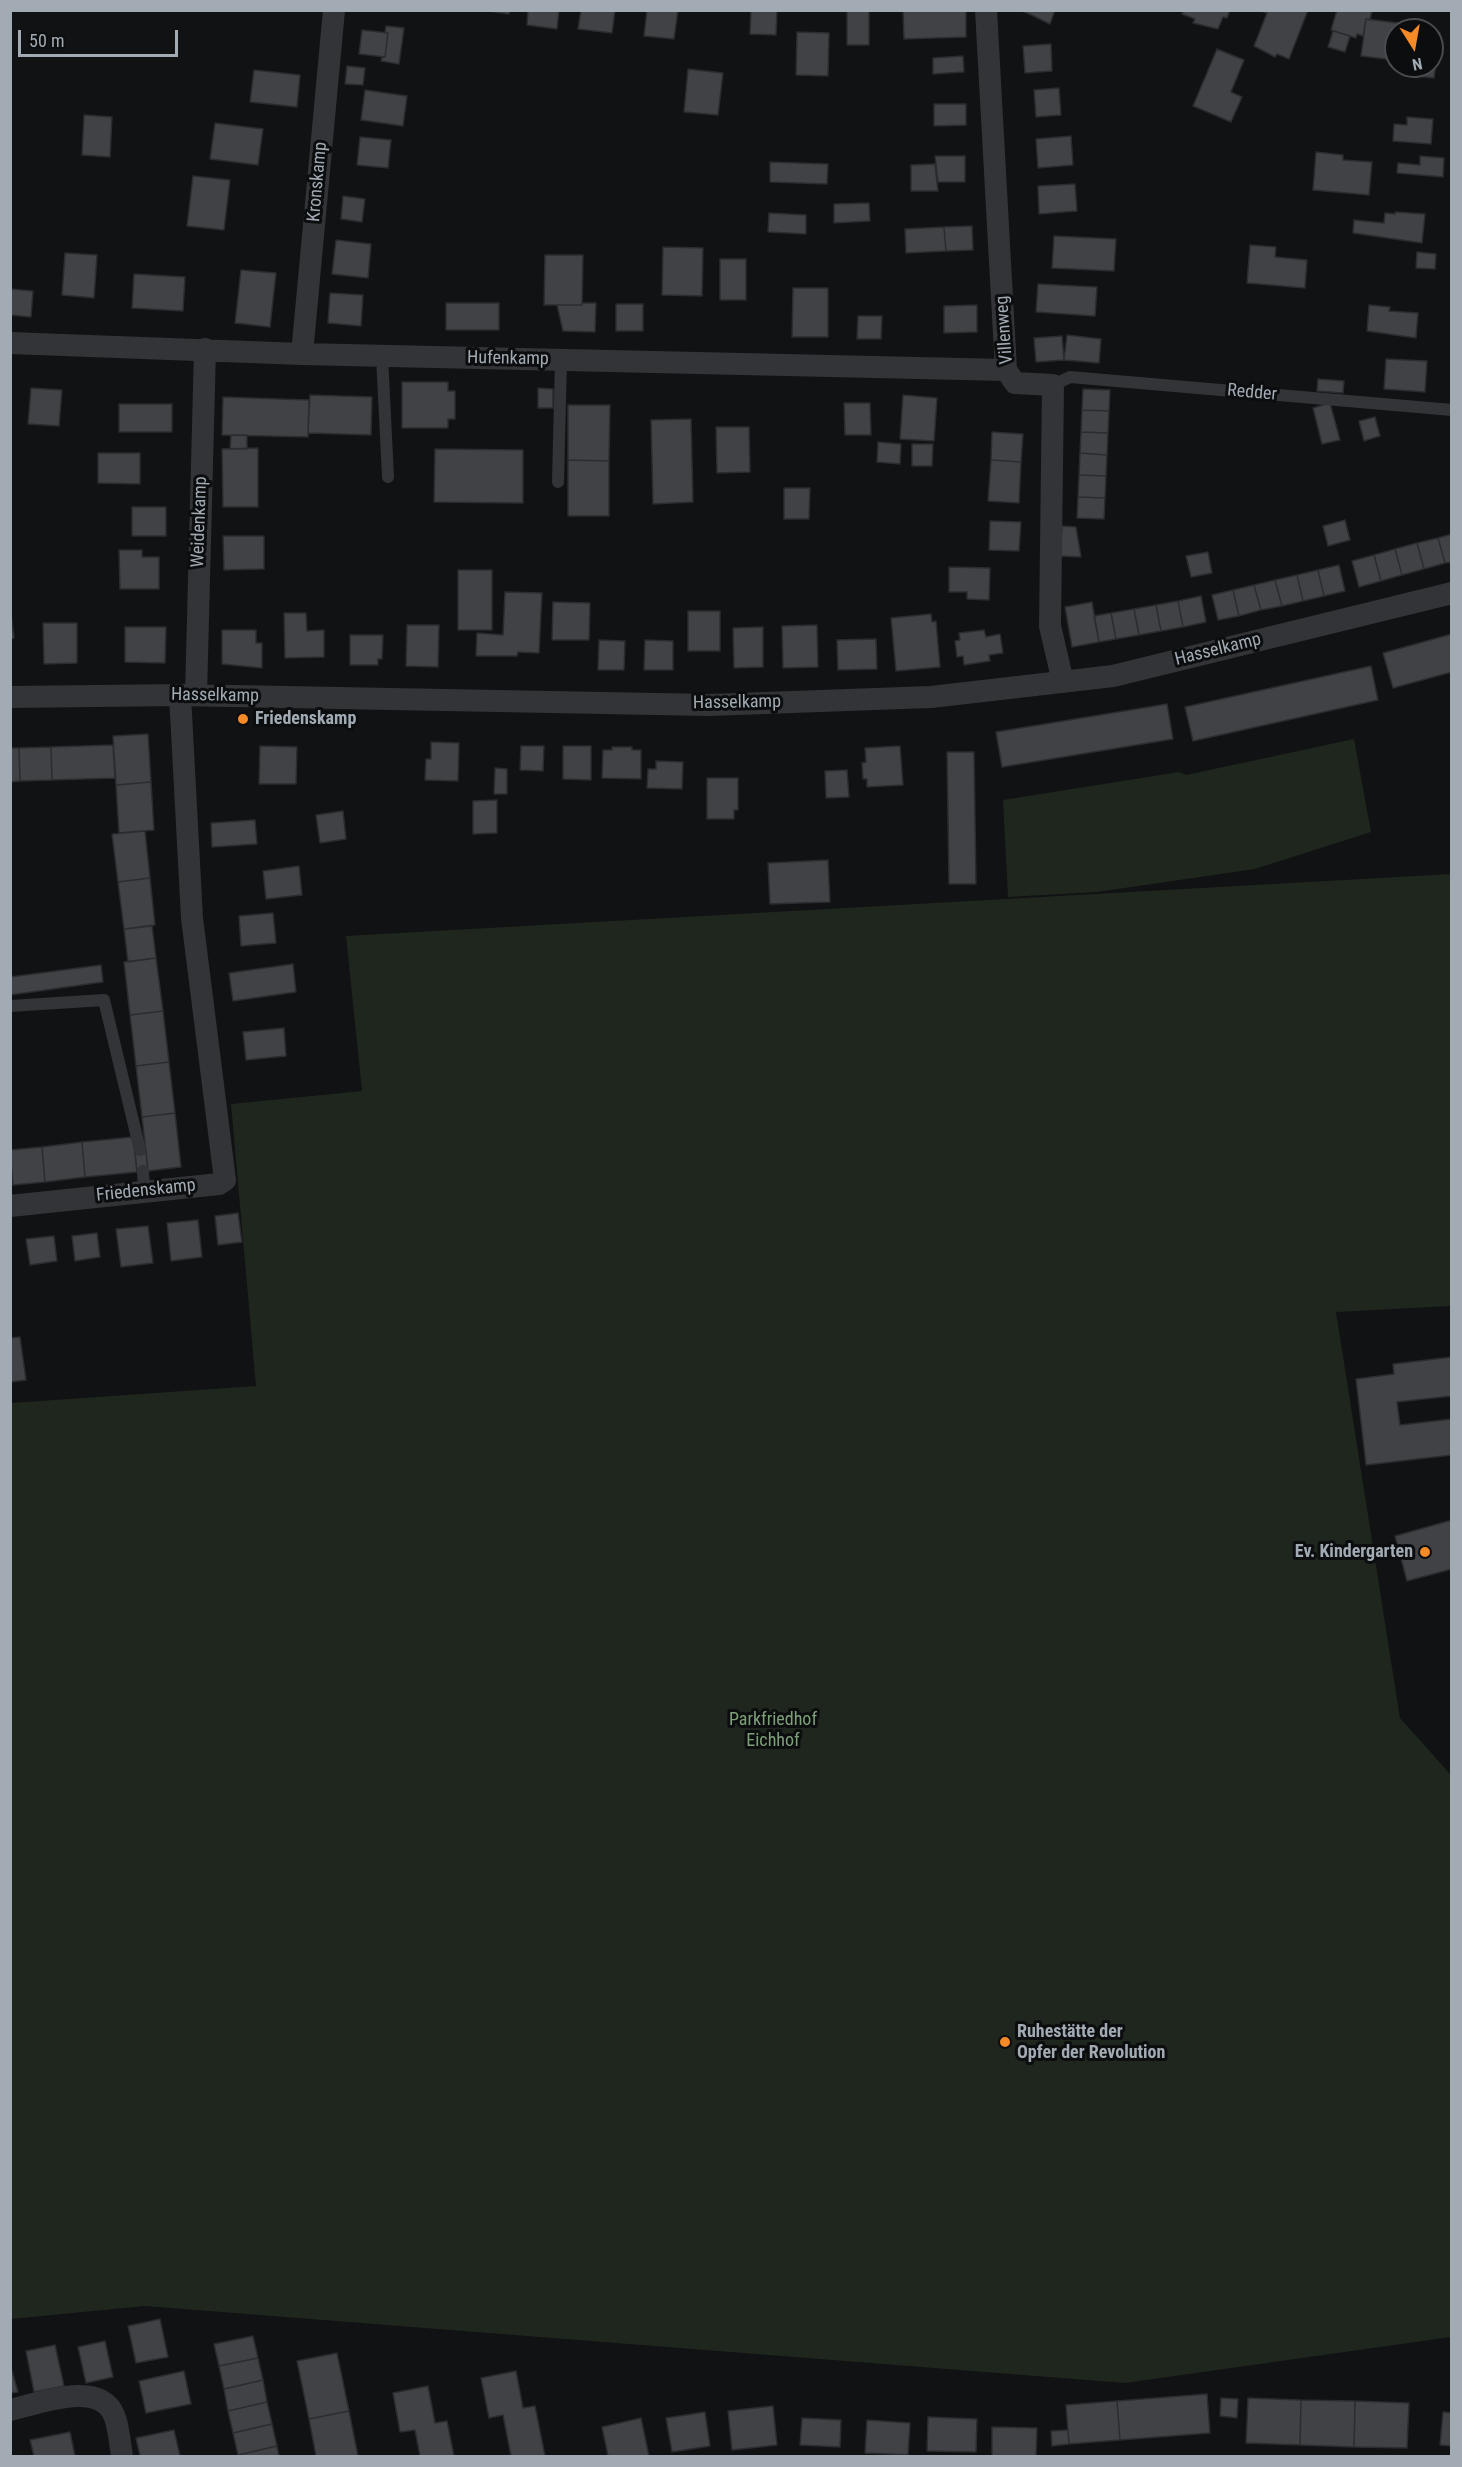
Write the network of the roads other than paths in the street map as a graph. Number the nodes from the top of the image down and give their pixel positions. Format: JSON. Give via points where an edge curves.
{"nodes":[{"id":1,"x":334,"y":10,"type":"edge"},
{"id":2,"x":986,"y":10,"type":"edge"},
{"id":3,"x":10,"y":343,"type":"edge"},
{"id":4,"x":205,"y":350,"type":"junction"},
{"id":5,"x":302,"y":354,"type":"junction"},
{"id":6,"x":382,"y":356,"type":"junction"},
{"id":7,"x":561,"y":360,"type":"junction"},
{"id":8,"x":1006,"y":370,"type":"junction"},
{"id":9,"x":1053,"y":385,"type":"junction"},
{"id":10,"x":1452,"y":410,"type":"edge"},
{"id":11,"x":388,"y":477,"type":"dead end"},
{"id":12,"x":558,"y":482,"type":"dead end"},
{"id":13,"x":1452,"y":593,"type":"edge"},
{"id":14,"x":1063,"y":682,"type":"junction"},
{"id":15,"x":188,"y":695,"type":"junction"},
{"id":16,"x":10,"y":697,"type":"edge"},
{"id":17,"x":10,"y":1006,"type":"edge"},
{"id":18,"x":140,"y":1150,"type":"dead end"},
{"id":19,"x":10,"y":1206,"type":"edge"},
{"id":20,"x":10,"y":2410,"type":"edge"},
{"id":21,"x":122,"y":2457,"type":"edge"}],
"edges":[{"from":1,"to":5,"type":"street","name":"Kronskamp"},
{"from":2,"to":8,"type":"street","name":"Villenweg"},
{"from":3,"to":4,"type":"street","name":"Hufenkamp"},
{"from":4,"to":5,"type":"street","name":"Hufenkamp"},
{"from":4,"to":15,"type":"street","name":"Weidenkamp"},
{"from":5,"to":6,"type":"street","name":"Hufenkamp"},
{"from":6,"to":7,"type":"street","name":"Hufenkamp"},
{"from":6,"to":11,"type":"lane"},
{"from":7,"to":8,"type":"street","name":"Hufenkamp"},
{"from":7,"to":12,"type":"lane"},
{"from":8,"to":9,"type":"street","name":"Villenweg","via":[[1015,383]]},
{"from":9,"to":10,"type":"lane","name":"Redder","via":[[1070,377]]},
{"from":9,"to":14,"type":"street","via":[[1050,626]]},
{"from":13,"to":14,"type":"street","name":"Hasselkamp","via":[[1113,676]]},
{"from":14,"to":15,"type":"street","name":"Hasselkamp","via":[[931,697],[709,705]]},
{"from":15,"to":16,"type":"street","name":"Hasselkamp"},
{"from":15,"to":19,"type":"street","name":"Friedenskamp","via":[[192,918],[225,1180],[219,1184],[144,1181]]},
{"from":17,"to":18,"type":"lane","via":[[104,1000]]},
{"from":20,"to":21,"type":"street","via":[[81,2394],[101,2399],[114,2414]]}]}
